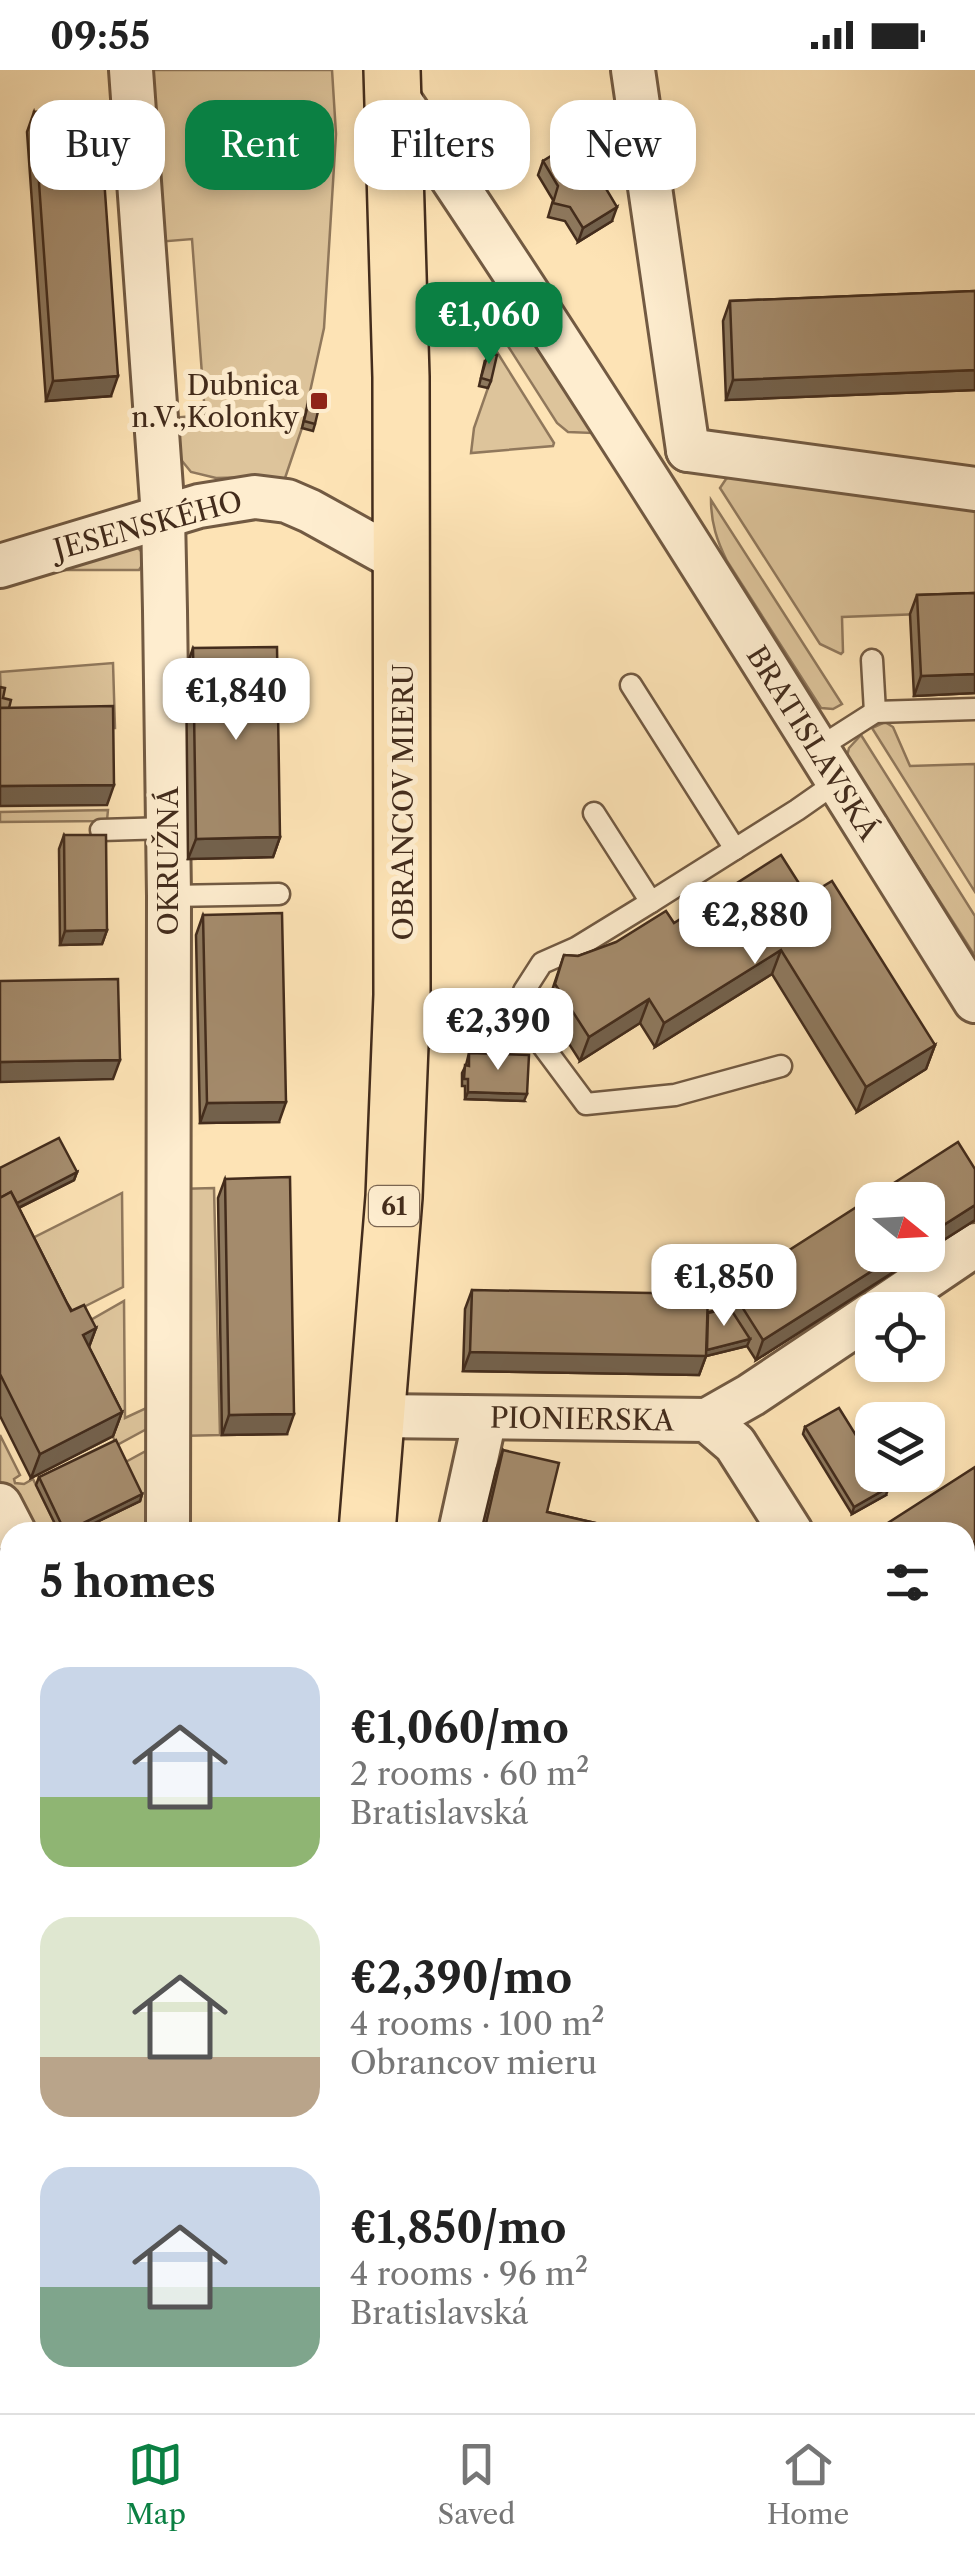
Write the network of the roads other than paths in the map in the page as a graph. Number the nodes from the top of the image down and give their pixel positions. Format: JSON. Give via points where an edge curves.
{"nodes":[{"id":1,"x":130,"y":70,"type":"edge"},
{"id":2,"x":632,"y":70,"type":"edge"},
{"id":3,"x":393,"y":81,"type":"edge"},
{"id":4,"x":688,"y":450,"type":"junction"},
{"id":5,"x":652,"y":486,"type":"junction"},
{"id":6,"x":975,"y":488,"type":"edge"},
{"id":7,"x":163,"y":516,"type":"junction"},
{"id":8,"x":402,"y":562,"type":"junction"},
{"id":9,"x":0,"y":566,"type":"edge"},
{"id":10,"x":872,"y":660,"type":"dead end"},
{"id":11,"x":631,"y":685,"type":"dead end"},
{"id":12,"x":975,"y":709,"type":"edge"},
{"id":13,"x":875,"y":712,"type":"junction"},
{"id":14,"x":827,"y":766,"type":"junction"},
{"id":15,"x":594,"y":813,"type":"dead end"},
{"id":16,"x":168,"y":828,"type":"junction"},
{"id":17,"x":100,"y":830,"type":"edge"},
{"id":18,"x":735,"y":849,"type":"junction"},
{"id":19,"x":280,"y":894,"type":"dead end"},
{"id":20,"x":169,"y":896,"type":"junction"},
{"id":21,"x":651,"y":902,"type":"junction"},
{"id":22,"x":975,"y":1000,"type":"edge"},
{"id":23,"x":781,"y":1066,"type":"dead end"},
{"id":24,"x":975,"y":1245,"type":"edge"},
{"id":25,"x":906,"y":1292,"type":"edge"},
{"id":26,"x":855,"y":1326,"type":"edge"},
{"id":27,"x":376,"y":1416,"type":"junction"},
{"id":28,"x":485,"y":1418,"type":"junction"},
{"id":29,"x":707,"y":1420,"type":"junction"},
{"id":30,"x":168,"y":1522,"type":"edge"},
{"id":31,"x":368,"y":1522,"type":"edge"},
{"id":32,"x":462,"y":1522,"type":"edge"},
{"id":33,"x":785,"y":1522,"type":"edge"}],
"edges":[{"from":1,"to":7,"type":"street","name":"OKRUŽNÁ"},
{"from":2,"to":4,"type":"street"},
{"from":3,"to":5,"type":"street","name":"BRATISLAVSKÁ"},
{"from":3,"to":8,"type":"main road","name":"OBRANCOV MIERU","number":"61"},
{"from":4,"to":5,"type":"street"},
{"from":4,"to":6,"type":"street"},
{"from":5,"to":14,"type":"street","name":"BRATISLAVSKÁ"},
{"from":7,"to":8,"type":"street","name":"JESENSKÉHO","via":[[220,500],[272,498],[310,511]]},
{"from":7,"to":9,"type":"street","name":"JESENSKÉHO"},
{"from":7,"to":16,"type":"street","name":"OKRUŽNÁ"},
{"from":8,"to":27,"type":"main road","name":"OBRANCOV MIERU","number":"61","via":[[402,995]]},
{"from":10,"to":13,"type":"lane"},
{"from":11,"to":18,"type":"lane"},
{"from":12,"to":13,"type":"lane"},
{"from":13,"to":14,"type":"lane"},
{"from":14,"to":18,"type":"lane"},
{"from":14,"to":22,"type":"street","name":"BRATISLAVSKÁ"},
{"from":15,"to":21,"type":"lane"},
{"from":16,"to":17,"type":"lane"},
{"from":16,"to":20,"type":"street","name":"OKRUŽNÁ"},
{"from":18,"to":21,"type":"lane"},
{"from":19,"to":20,"type":"lane"},
{"from":20,"to":30,"type":"street","name":"OKRUŽNÁ"},
{"from":21,"to":23,"type":"lane","via":[[542,963],[524,992],[526,1022],[586,1104],[675,1096]]},
{"from":24,"to":25,"type":"street"},
{"from":26,"to":29,"type":"street"},
{"from":27,"to":28,"type":"street","name":"PIONIERSKA"},
{"from":27,"to":31,"type":"main road","name":"OBRANCOV MIERU","number":"61"},
{"from":28,"to":29,"type":"street","name":"PIONIERSKA"},
{"from":28,"to":32,"type":"street"},
{"from":29,"to":33,"type":"street","name":"PIONIERSKA","via":[[735,1444]]}]}
